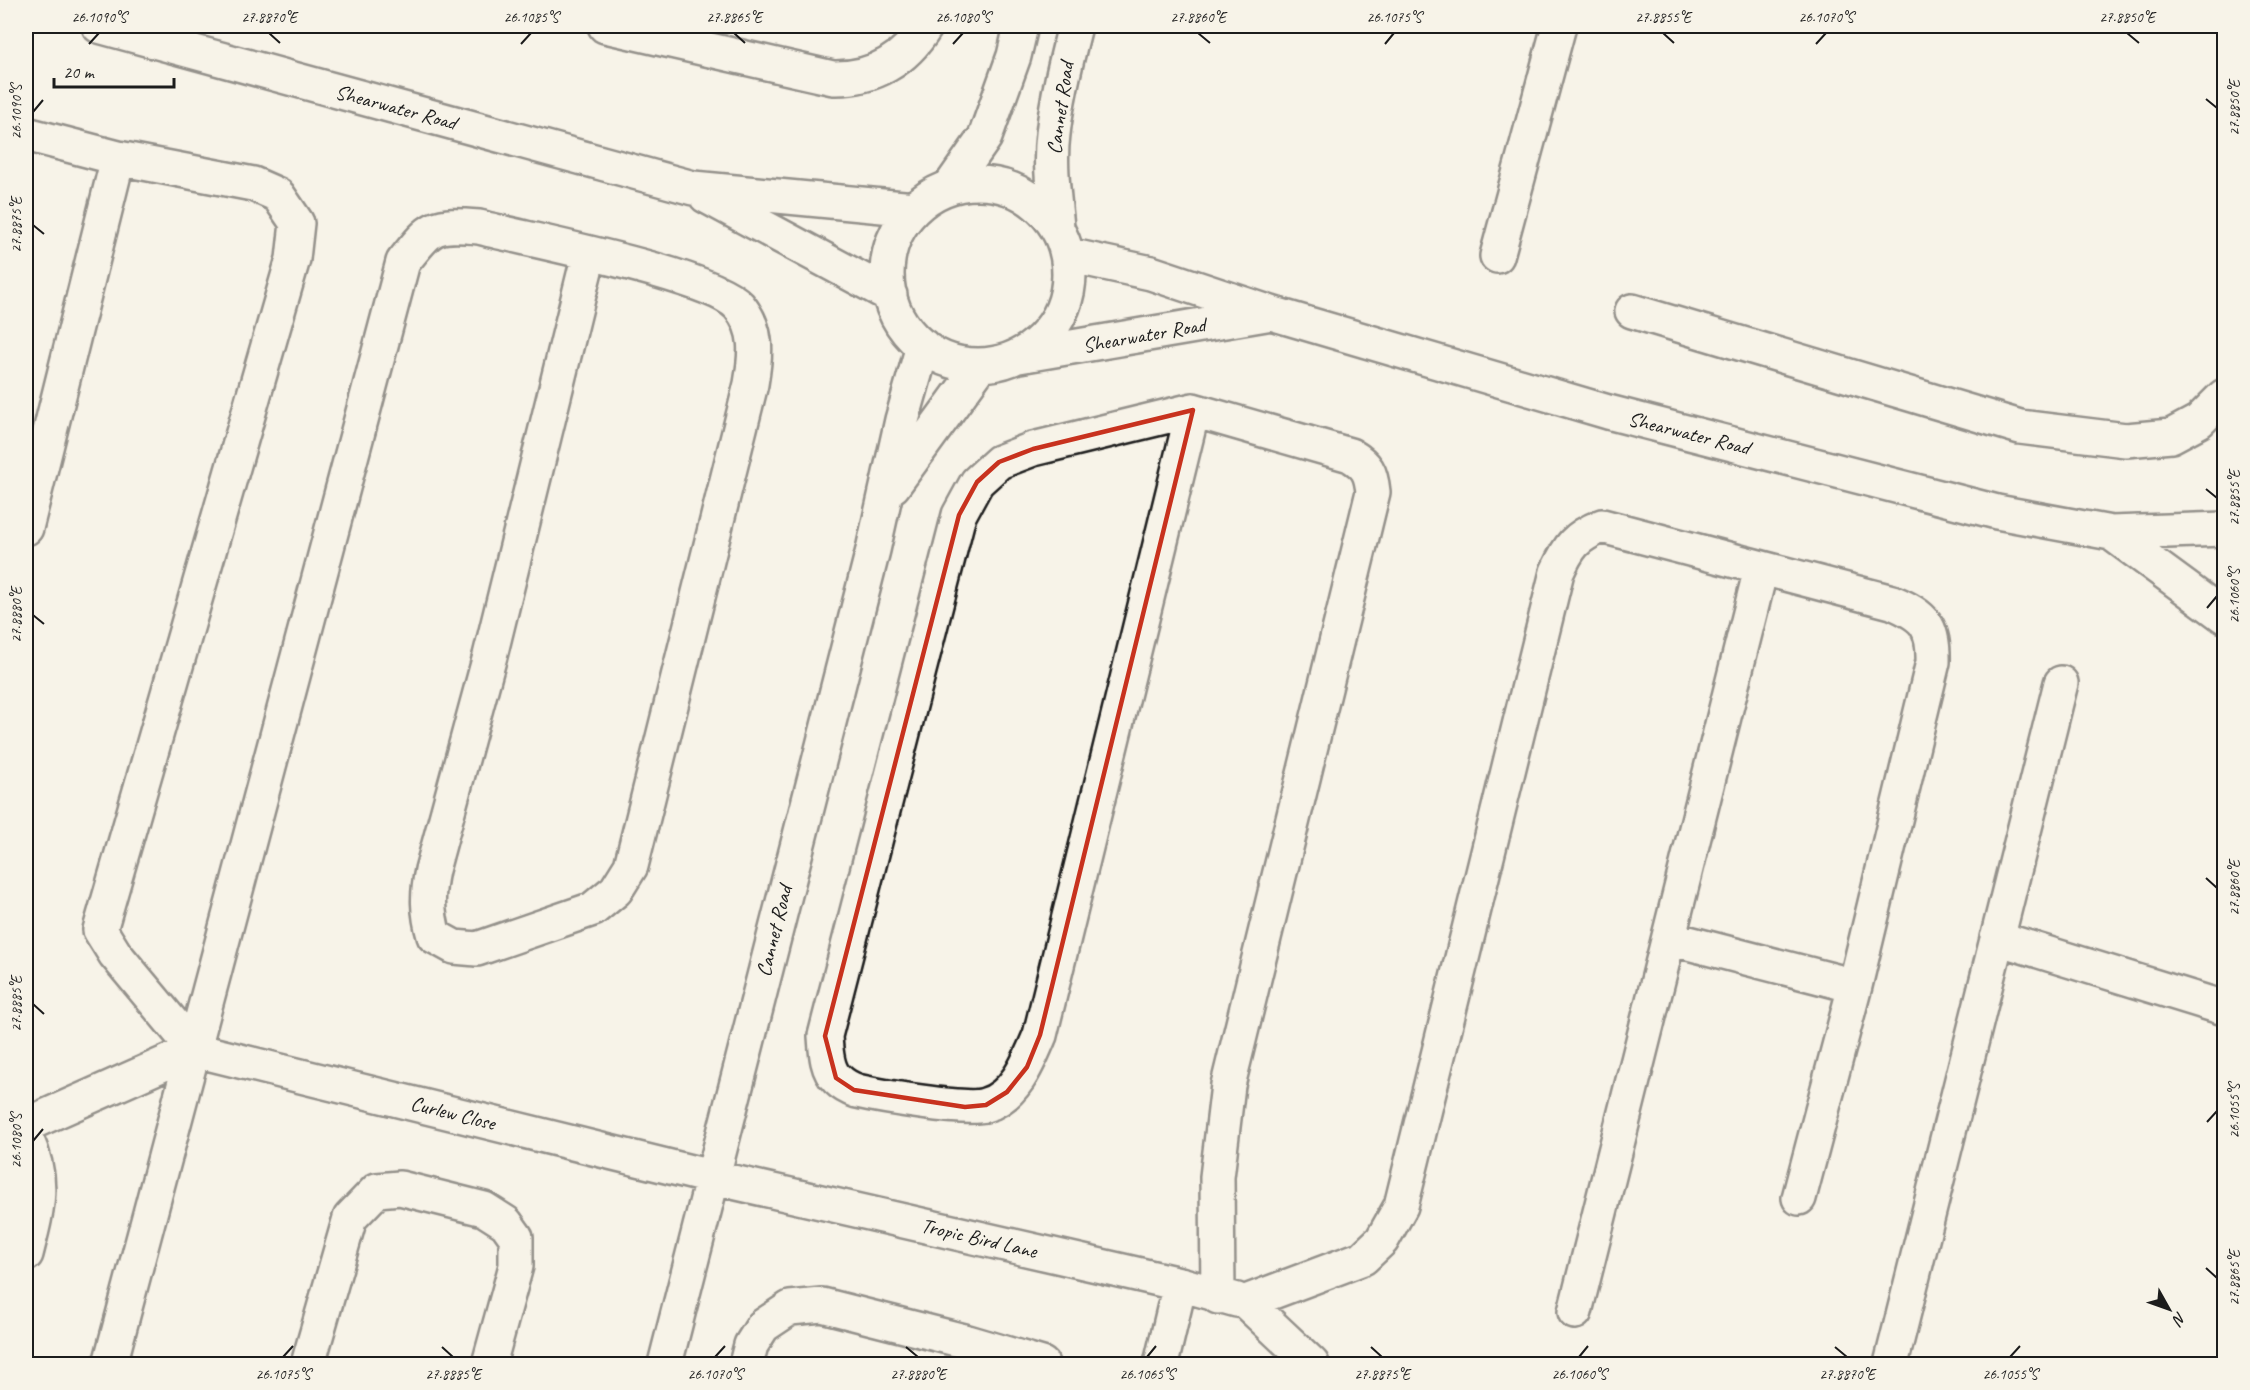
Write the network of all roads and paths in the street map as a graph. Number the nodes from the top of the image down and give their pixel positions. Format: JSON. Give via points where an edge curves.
{"nodes":[{"id":1,"x":99,"y":26,"type":"edge"},
{"id":2,"x":605,"y":26,"type":"edge"},
{"id":3,"x":926,"y":26,"type":"edge"},
{"id":4,"x":1022,"y":26,"type":"edge"},
{"id":5,"x":1075,"y":26,"type":"edge"},
{"id":6,"x":1559,"y":26,"type":"edge"},
{"id":7,"x":26,"y":134,"type":"edge"},
{"id":8,"x":118,"y":158,"type":"junction"},
{"id":9,"x":950,"y":187,"type":"junction"},
{"id":10,"x":693,"y":189,"type":"junction"},
{"id":11,"x":914,"y":209,"type":"junction"},
{"id":12,"x":1063,"y":241,"type":"junction"},
{"id":13,"x":589,"y":254,"type":"junction"},
{"id":14,"x":1497,"y":256,"type":"dead end"},
{"id":15,"x":890,"y":295,"type":"junction"},
{"id":16,"x":1632,"y":311,"type":"dead end"},
{"id":17,"x":1271,"y":314,"type":"junction"},
{"id":18,"x":923,"y":346,"type":"junction"},
{"id":19,"x":1017,"y":356,"type":"junction"},
{"id":20,"x":981,"y":365,"type":"junction"},
{"id":21,"x":2224,"y":396,"type":"edge"},
{"id":22,"x":1193,"y":410,"type":"junction"},
{"id":23,"x":885,"y":497,"type":"junction"},
{"id":24,"x":26,"y":528,"type":"edge"},
{"id":25,"x":2224,"y":529,"type":"edge"},
{"id":26,"x":2111,"y":533,"type":"junction"},
{"id":27,"x":1761,"y":569,"type":"junction"},
{"id":28,"x":2224,"y":616,"type":"edge"},
{"id":29,"x":2061,"y":683,"type":"dead end"},
{"id":30,"x":1669,"y":938,"type":"junction"},
{"id":31,"x":1997,"y":938,"type":"junction"},
{"id":32,"x":1855,"y":986,"type":"junction"},
{"id":33,"x":2224,"y":1008,"type":"edge"},
{"id":34,"x":195,"y":1050,"type":"junction"},
{"id":35,"x":26,"y":1125,"type":"edge"},
{"id":36,"x":26,"y":1138,"type":"edge"},
{"id":37,"x":711,"y":1177,"type":"junction"},
{"id":38,"x":1799,"y":1198,"type":"dead end"},
{"id":39,"x":26,"y":1254,"type":"edge"},
{"id":40,"x":1180,"y":1284,"type":"junction"},
{"id":41,"x":1232,"y":1299,"type":"junction"},
{"id":42,"x":1575,"y":1312,"type":"dead end"},
{"id":43,"x":960,"y":1353,"type":"edge"},
{"id":44,"x":110,"y":1365,"type":"edge"},
{"id":45,"x":308,"y":1365,"type":"edge"},
{"id":46,"x":489,"y":1365,"type":"edge"},
{"id":47,"x":665,"y":1365,"type":"edge"},
{"id":48,"x":746,"y":1365,"type":"edge"},
{"id":49,"x":1041,"y":1365,"type":"edge"},
{"id":50,"x":1161,"y":1365,"type":"edge"},
{"id":51,"x":1311,"y":1365,"type":"edge"},
{"id":52,"x":1891,"y":1365,"type":"edge"}],
"edges":[{"from":1,"to":10,"type":"street","name":"Shearwater Road"},
{"from":2,"to":3,"type":"street","via":[[833,78],[852,78],[890,65]]},
{"from":4,"to":9,"type":"street","via":[[985,137]]},
{"from":5,"to":12,"type":"street","name":"Cannet Road","via":[[1052,136],[1052,173]]},
{"from":6,"to":14,"type":"street"},
{"from":7,"to":8,"type":"street"},
{"from":8,"to":24,"type":"street"},
{"from":8,"to":34,"type":"street","via":[[253,184],[278,195],[297,223],[292,259],[100,930],[115,954]]},
{"from":9,"to":11,"type":"street"},
{"from":9,"to":12,"type":"street","via":[[980,183],[1011,188],[1037,203]]},
{"from":10,"to":11,"type":"street","name":"Shearwater Road"},
{"from":10,"to":15,"type":"street","name":"Shearwater Road"},
{"from":11,"to":15,"type":"street","via":[[891,249]]},
{"from":12,"to":17,"type":"street","name":"Shearwater Road"},
{"from":12,"to":19,"type":"street","via":[[1069,286],[1060,314],[1042,339]]},
{"from":13,"to":13,"type":"street","via":[[716,289],[738,305],[753,328],[756,355],[751,384],[631,866],[616,890],[593,909],[477,949],[454,947],[434,936],[428,917],[428,893]]},
{"from":13,"to":34,"type":"street","via":[[479,227],[446,224],[426,234],[403,262]]},
{"from":15,"to":18,"type":"street","via":[[908,332]]},
{"from":16,"to":21,"type":"street","via":[[2020,427],[2126,440],[2171,436],[2199,421]]},
{"from":17,"to":19,"type":"street","name":"Shearwater Road"},
{"from":17,"to":26,"type":"street","name":"Shearwater Road","via":[[1631,418],[1996,512]]},
{"from":18,"to":20,"type":"street","via":[[941,357]]},
{"from":18,"to":23,"type":"street","name":"Cannet Road"},
{"from":19,"to":20,"type":"street"},
{"from":20,"to":23,"type":"street","name":"Cannet Road"},
{"from":22,"to":22,"type":"street","via":[[1033,448],[999,462],[977,482],[959,515],[825,1036],[826,1058],[836,1078],[854,1090],[964,1107],[986,1105],[1007,1092],[1027,1067],[1040,1035]]},
{"from":22,"to":41,"type":"street","via":[[1350,455],[1364,463],[1371,474],[1373,492],[1228,1085],[1217,1177]]},
{"from":23,"to":37,"type":"street","name":"Cannet Road"},
{"from":25,"to":26,"type":"street","name":"Shearwater Road"},
{"from":26,"to":28,"type":"street","name":"Shearwater Road"},
{"from":27,"to":30,"type":"street"},
{"from":27,"to":32,"type":"street","via":[[1892,602],[1913,611],[1929,627],[1934,642],[1933,662]]},
{"from":27,"to":41,"type":"street","via":[[1602,526],[1581,535],[1567,549],[1557,572],[1401,1206],[1382,1240],[1363,1258]]},
{"from":29,"to":31,"type":"street"},
{"from":30,"to":32,"type":"street"},
{"from":30,"to":42,"type":"street"},
{"from":31,"to":33,"type":"street"},
{"from":31,"to":52,"type":"street"},
{"from":32,"to":38,"type":"street"},
{"from":34,"to":35,"type":"street"},
{"from":34,"to":37,"type":"street","name":"Curlew Close"},
{"from":34,"to":44,"type":"street"},
{"from":36,"to":39,"type":"street","via":[[39,1185],[39,1203]]},
{"from":37,"to":40,"type":"street","name":"Tropic Bird Lane"},
{"from":37,"to":47,"type":"street","name":"Cannet Road"},
{"from":40,"to":41,"type":"street","name":"Tropic Bird Lane"},
{"from":40,"to":50,"type":"street"},
{"from":41,"to":51,"type":"street"},
{"from":43,"to":48,"type":"street","via":[[822,1305],[790,1308],[763,1326],[751,1345]]},
{"from":43,"to":49,"type":"street"},
{"from":45,"to":46,"type":"street","via":[[350,1218],[377,1190],[400,1188],[484,1209],[506,1223],[516,1237],[516,1266]]}]}
